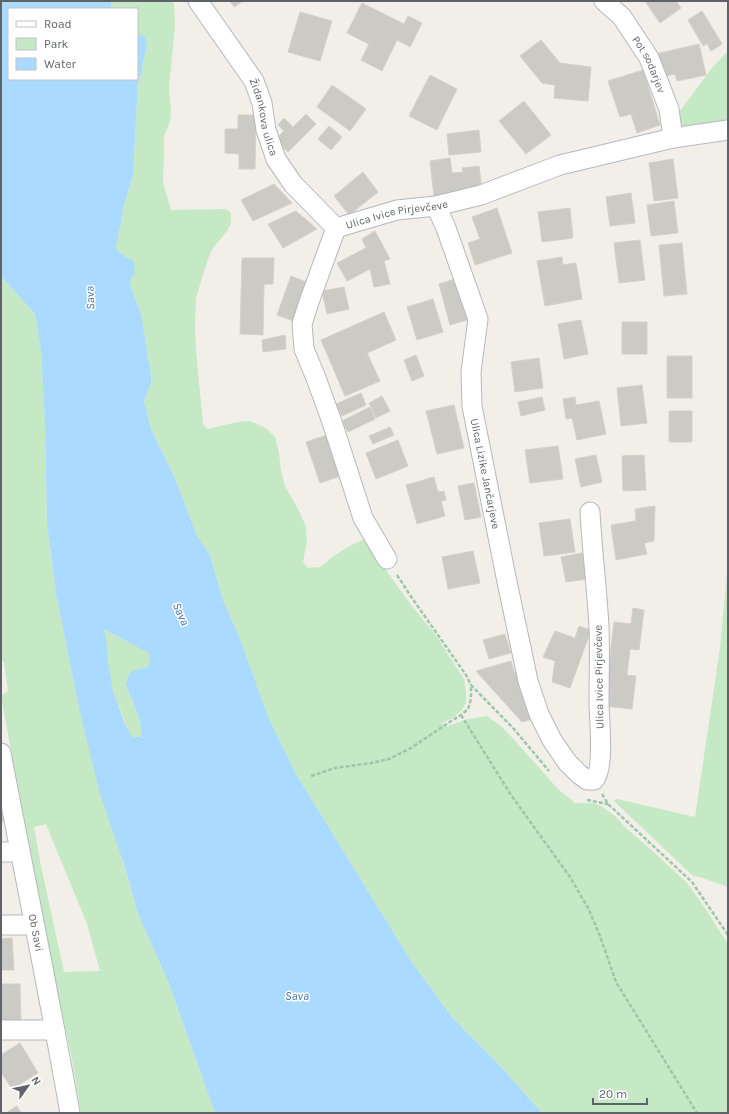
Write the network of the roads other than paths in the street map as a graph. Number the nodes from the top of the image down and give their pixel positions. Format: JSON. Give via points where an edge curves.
{"nodes":[{"id":1,"x":198,"y":1,"type":"edge"},
{"id":2,"x":604,"y":1,"type":"edge"},
{"id":3,"x":728,"y":130,"type":"edge"},
{"id":4,"x":673,"y":138,"type":"junction"},
{"id":5,"x":436,"y":206,"type":"junction"},
{"id":6,"x":336,"y":228,"type":"junction"},
{"id":7,"x":590,"y":512,"type":"dead end"},
{"id":8,"x":386,"y":559,"type":"road end"},
{"id":9,"x":1,"y":753,"type":"edge"},
{"id":10,"x":594,"y":780,"type":"joint"},
{"id":11,"x":1,"y":852,"type":"edge"},
{"id":12,"x":20,"y":852,"type":"junction"},
{"id":13,"x":34,"y":925,"type":"junction"},
{"id":14,"x":1,"y":926,"type":"edge"},
{"id":15,"x":1,"y":1030,"type":"edge"},
{"id":16,"x":55,"y":1030,"type":"junction"},
{"id":17,"x":70,"y":1113,"type":"edge"}],
"edges":[{"from":1,"to":6,"type":"street","name":"Židankova ulica","via":[[254,81],[276,159],[294,184]]},
{"from":2,"to":4,"type":"street","name":"Pot sodarjev","via":[[622,17],[648,58],[669,109]]},
{"from":3,"to":4,"type":"street","name":"Ulica Ivice Pirjevčeve"},
{"from":4,"to":5,"type":"street","name":"Ulica Ivice Pirjevčeve","via":[[560,165],[481,195]]},
{"from":5,"to":6,"type":"street","name":"Ulica Ivice Pirjevčeve","via":[[397,210]]},
{"from":5,"to":10,"type":"street","name":"Ulica Lizike Jančarjeve","via":[[478,319],[471,372],[472,406],[528,681],[539,714],[552,740],[579,774],[587,780]]},
{"from":6,"to":8,"type":"street","name":"Ulica Ivice Pirjevčeve","via":[[302,324],[304,349],[332,422],[363,518]]},
{"from":7,"to":10,"type":"street","name":"Ulica Ivice Pirjevčeve","via":[[599,627],[601,752],[597,777]]},
{"from":9,"to":12,"type":"street","name":"Ob Savi"},
{"from":11,"to":12,"type":"street"},
{"from":12,"to":13,"type":"street","name":"Ob Savi"},
{"from":13,"to":14,"type":"street"},
{"from":13,"to":16,"type":"street","name":"Ob Savi"},
{"from":15,"to":16,"type":"street"},
{"from":16,"to":17,"type":"street","name":"Ob Savi"}]}
